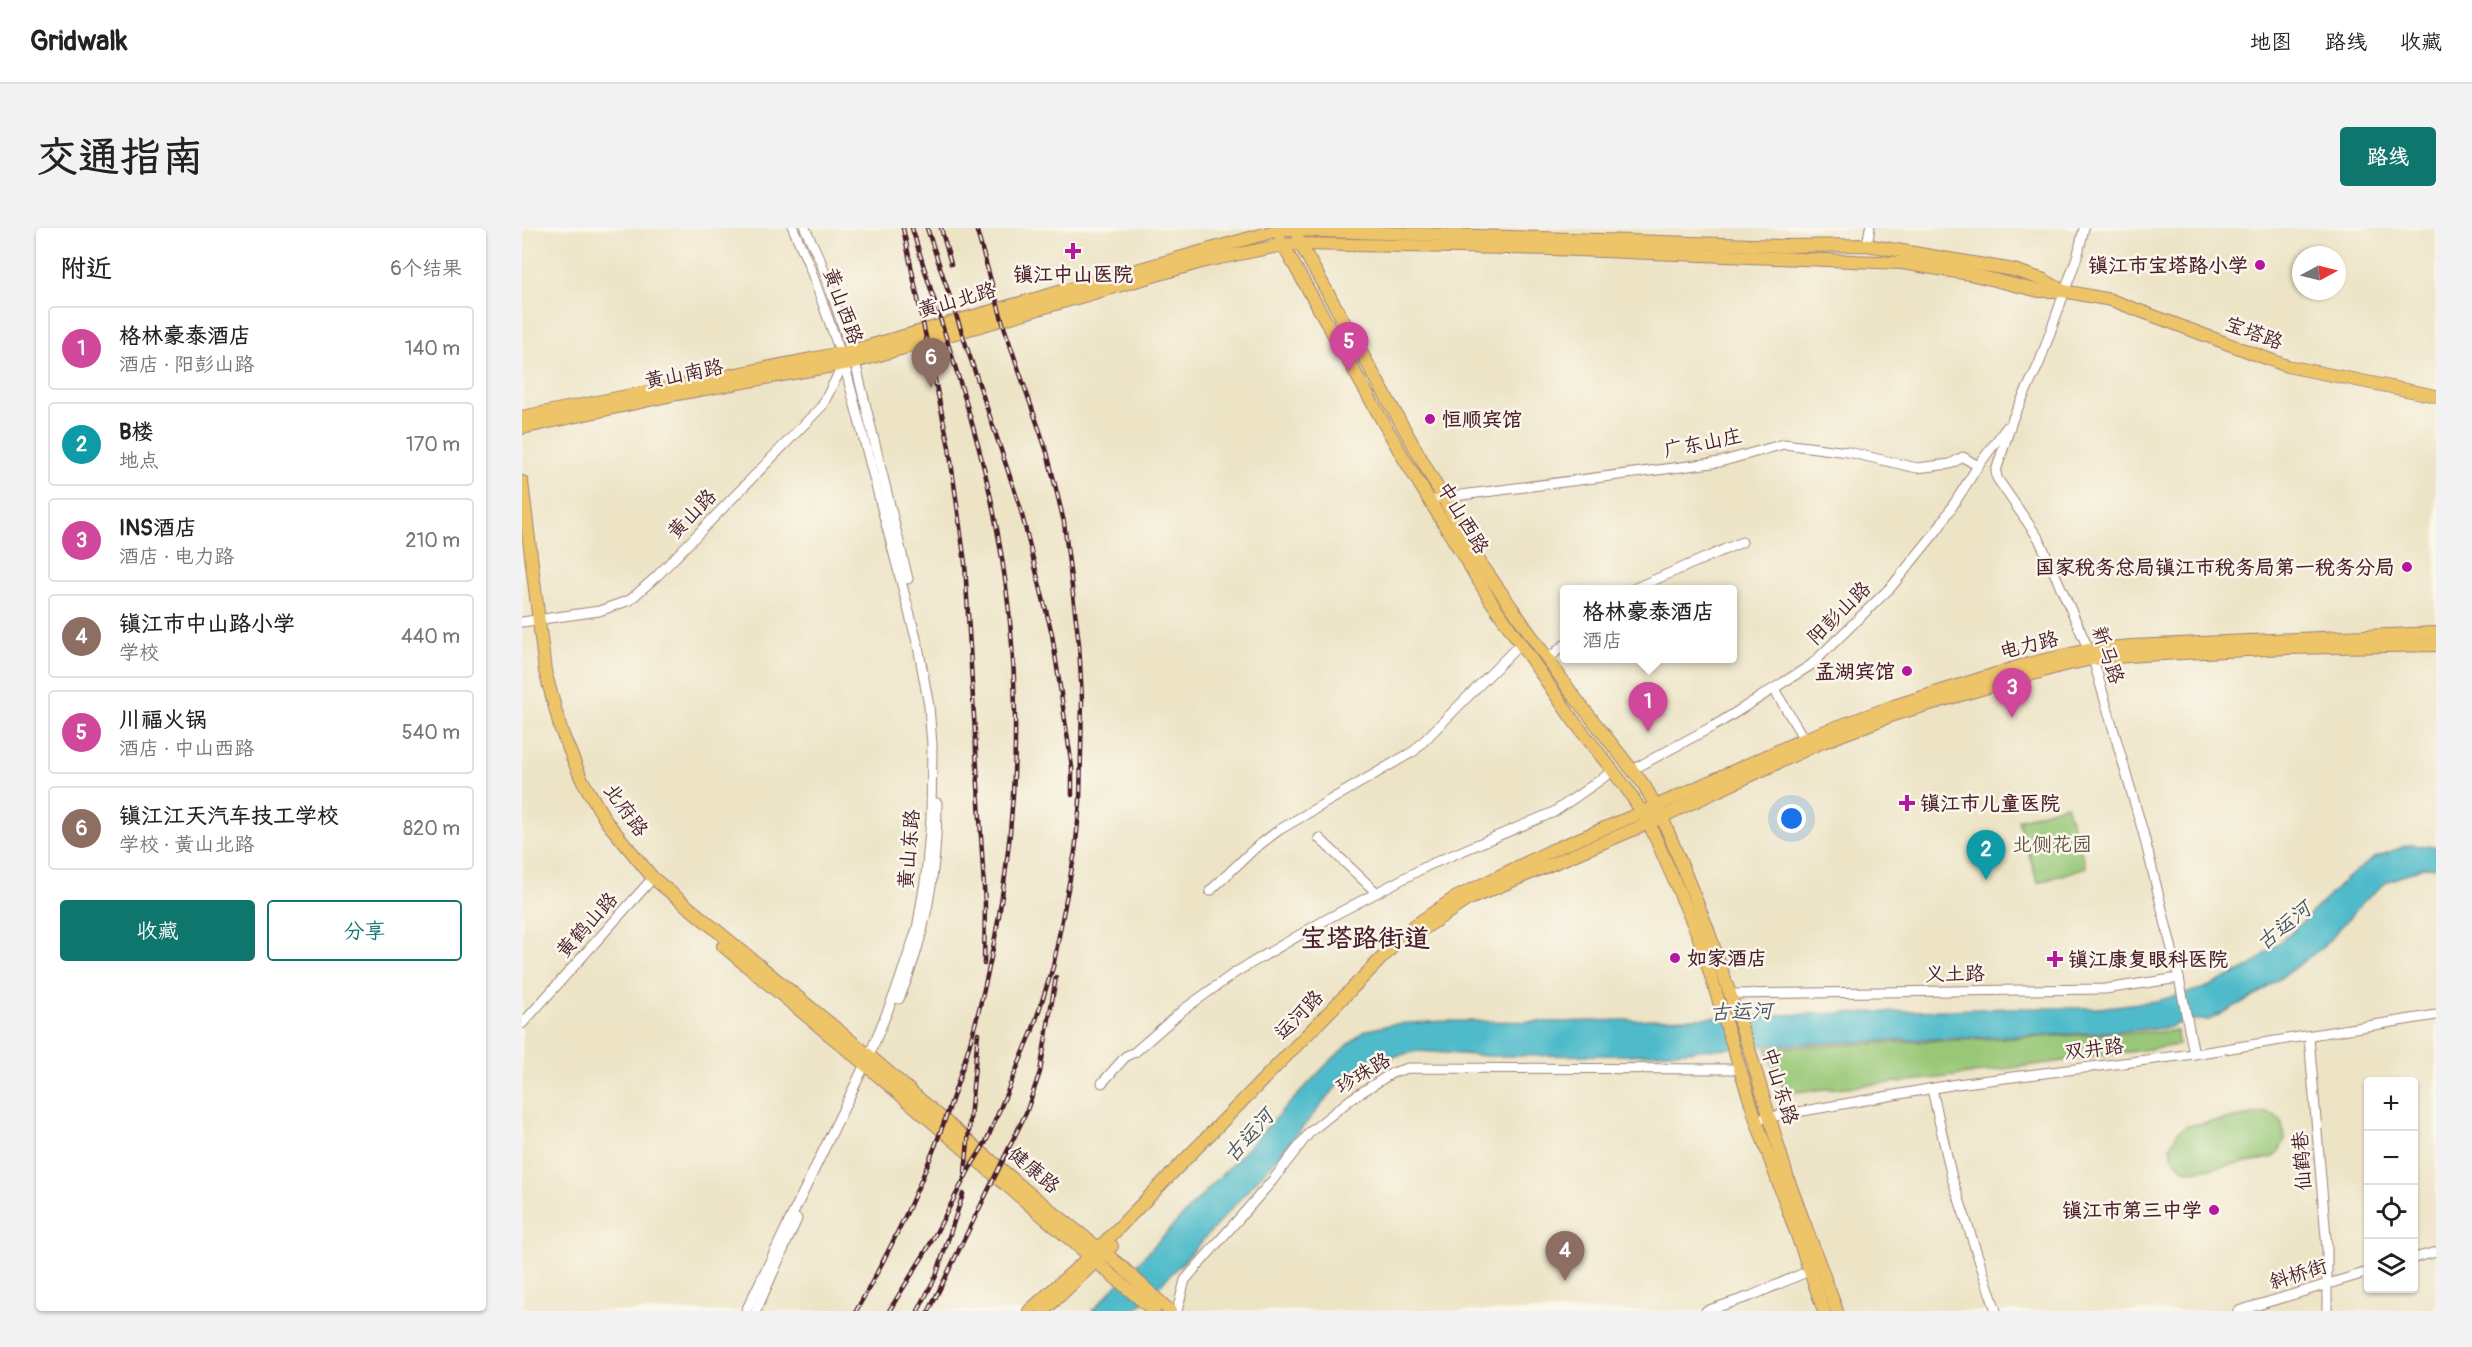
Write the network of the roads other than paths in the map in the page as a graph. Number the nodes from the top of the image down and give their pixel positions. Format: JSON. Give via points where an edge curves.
{"nodes":[{"id":1,"x":793,"y":228,"type":"edge"},
{"id":2,"x":805,"y":228,"type":"edge"},
{"id":3,"x":1870,"y":228,"type":"edge"},
{"id":4,"x":2084,"y":228,"type":"edge"},
{"id":5,"x":1291,"y":229,"type":"edge"},
{"id":6,"x":1275,"y":230,"type":"edge"},
{"id":7,"x":1549,"y":238,"type":"edge"},
{"id":8,"x":1300,"y":244,"type":"junction"},
{"id":9,"x":1283,"y":245,"type":"junction"},
{"id":10,"x":1867,"y":245,"type":"junction"},
{"id":11,"x":2063,"y":291,"type":"junction"},
{"id":12,"x":848,"y":357,"type":"junction"},
{"id":13,"x":2436,"y":396,"type":"edge"},
{"id":14,"x":522,"y":417,"type":"edge"},
{"id":15,"x":2013,"y":418,"type":"junction"},
{"id":16,"x":522,"y":428,"type":"edge"},
{"id":17,"x":1978,"y":466,"type":"junction"},
{"id":18,"x":522,"y":482,"type":"edge"},
{"id":19,"x":1443,"y":497,"type":"junction"},
{"id":20,"x":1429,"y":500,"type":"junction"},
{"id":21,"x":522,"y":537,"type":"edge"},
{"id":22,"x":1742,"y":542,"type":"dead end"},
{"id":23,"x":1643,"y":585,"type":"edge"},
{"id":24,"x":530,"y":622,"type":"edge"},
{"id":25,"x":2436,"y":633,"type":"edge"},
{"id":26,"x":1520,"y":644,"type":"junction"},
{"id":27,"x":2436,"y":645,"type":"edge"},
{"id":28,"x":1560,"y":649,"type":"edge"},
{"id":29,"x":2091,"y":655,"type":"junction"},
{"id":30,"x":1547,"y":660,"type":"junction"},
{"id":31,"x":1774,"y":689,"type":"junction"},
{"id":32,"x":1804,"y":739,"type":"junction"},
{"id":33,"x":1632,"y":770,"type":"junction"},
{"id":34,"x":1613,"y":771,"type":"junction"},
{"id":35,"x":1659,"y":811,"type":"junction"},
{"id":36,"x":1646,"y":818,"type":"junction"},
{"id":37,"x":1319,"y":838,"type":"dead end"},
{"id":38,"x":651,"y":881,"type":"junction"},
{"id":39,"x":1210,"y":891,"type":"dead end"},
{"id":40,"x":1377,"y":893,"type":"junction"},
{"id":41,"x":2179,"y":978,"type":"junction"},
{"id":42,"x":1732,"y":1000,"type":"junction"},
{"id":43,"x":2436,"y":1015,"type":"edge"},
{"id":44,"x":522,"y":1023,"type":"edge"},
{"id":45,"x":2309,"y":1037,"type":"junction"},
{"id":46,"x":2194,"y":1054,"type":"junction"},
{"id":47,"x":869,"y":1061,"type":"junction"},
{"id":48,"x":1740,"y":1069,"type":"junction"},
{"id":49,"x":1102,"y":1083,"type":"dead end"},
{"id":50,"x":1932,"y":1089,"type":"junction"},
{"id":51,"x":1762,"y":1118,"type":"junction"},
{"id":52,"x":2436,"y":1252,"type":"edge"},
{"id":53,"x":1098,"y":1255,"type":"junction"},
{"id":54,"x":2418,"y":1257,"type":"edge"},
{"id":55,"x":1116,"y":1269,"type":"junction"},
{"id":56,"x":1811,"y":1270,"type":"junction"},
{"id":57,"x":2364,"y":1273,"type":"edge"},
{"id":58,"x":2326,"y":1283,"type":"junction"},
{"id":59,"x":1171,"y":1310,"type":"edge"},
{"id":60,"x":746,"y":1311,"type":"edge"},
{"id":61,"x":756,"y":1311,"type":"edge"},
{"id":62,"x":1029,"y":1311,"type":"edge"},
{"id":63,"x":1044,"y":1311,"type":"edge"},
{"id":64,"x":1154,"y":1311,"type":"edge"},
{"id":65,"x":1706,"y":1311,"type":"edge"},
{"id":66,"x":1824,"y":1311,"type":"edge"},
{"id":67,"x":1837,"y":1311,"type":"edge"},
{"id":68,"x":1996,"y":1311,"type":"edge"},
{"id":69,"x":2238,"y":1311,"type":"edge"},
{"id":70,"x":2327,"y":1311,"type":"edge"}],
"edges":[{"from":1,"to":12,"type":"street","name":"黄山西路"},
{"from":2,"to":12,"type":"street","name":"黄山西路","via":[[821,262]]},
{"from":3,"to":10,"type":"street"},
{"from":4,"to":11,"type":"street","name":"新马路"},
{"from":5,"to":6,"type":"main road","name":"黄山北路"},
{"from":5,"to":7,"type":"main road","name":"黄山北路"},
{"from":5,"to":8,"type":"main road","name":"中山西路"},
{"from":6,"to":9,"type":"main road","name":"中山西路"},
{"from":6,"to":12,"type":"main road","name":"黄山北路"},
{"from":7,"to":8,"type":"main road","name":"黄山北路"},
{"from":7,"to":10,"type":"main road","name":"黄山北路"},
{"from":7,"to":11,"type":"main road","name":"黄山北路","via":[[1902,263],[2039,291]]},
{"from":8,"to":9,"type":"main road","name":"黄山北路"},
{"from":8,"to":19,"type":"main road","name":"中山西路"},
{"from":9,"to":12,"type":"main road","name":"黄山北路","via":[[1205,261]]},
{"from":9,"to":20,"type":"main road","name":"中山西路"},
{"from":10,"to":11,"type":"main road","name":"黄山北路","via":[[2014,270]]},
{"from":11,"to":13,"type":"main road","name":"宝塔路","via":[[2111,300],[2287,366]]},
{"from":11,"to":15,"type":"street","name":"新马路","via":[[2039,364]]},
{"from":12,"to":14,"type":"main road","name":"黄山南路"},
{"from":12,"to":16,"type":"main road","name":"黄山南路"},
{"from":12,"to":24,"type":"street","name":"黄山路","via":[[822,406],[630,600],[599,611]]},
{"from":12,"to":47,"type":"street","name":"黄山东路","via":[[918,646],[932,745],[926,876],[917,929]]},
{"from":15,"to":17,"type":"street","name":"阳彭山路"},
{"from":15,"to":29,"type":"street","name":"新马路","via":[[1997,478],[2039,539]]},
{"from":17,"to":19,"type":"street","name":"广东山庄","via":[[1963,457],[1950,464],[1917,468],[1848,452],[1784,444],[1720,462]]},
{"from":17,"to":31,"type":"street","name":"阳彭山路","via":[[1938,529],[1892,586],[1811,665]]},
{"from":18,"to":24,"type":"main road","name":"北府路"},
{"from":19,"to":20,"type":"street","name":"广东山庄"},
{"from":19,"to":30,"type":"main road","name":"中山西路","via":[[1477,558]]},
{"from":20,"to":26,"type":"main road","name":"中山西路"},
{"from":21,"to":24,"type":"main road","name":"北府路"},
{"from":22,"to":23,"type":"street"},
{"from":24,"to":38,"type":"main road","name":"北府路","via":[[552,731],[575,781],[600,825]]},
{"from":25,"to":29,"type":"main road","name":"电力路","via":[[2234,641]]},
{"from":26,"to":34,"type":"main road","name":"中山西路"},
{"from":26,"to":39,"type":"street","via":[[1414,751],[1279,830]]},
{"from":27,"to":29,"type":"main road","name":"电力路"},
{"from":28,"to":30,"type":"street"},
{"from":29,"to":32,"type":"main road","name":"电力路","via":[[2024,665]]},
{"from":29,"to":35,"type":"main road","name":"电力路","via":[[1896,714]]},
{"from":29,"to":41,"type":"street","name":"新马路","via":[[2143,832]]},
{"from":30,"to":33,"type":"main road","name":"中山西路"},
{"from":31,"to":32,"type":"street"},
{"from":31,"to":33,"type":"street","name":"阳彭山路"},
{"from":32,"to":35,"type":"main road","name":"电力路"},
{"from":33,"to":35,"type":"main road","name":"中山西路"},
{"from":34,"to":36,"type":"main road","name":"中山西路"},
{"from":34,"to":40,"type":"street","via":[[1554,812],[1429,865]]},
{"from":35,"to":36,"type":"main road","name":"运河路"},
{"from":35,"to":42,"type":"main road","name":"中山东路"},
{"from":36,"to":48,"type":"main road","name":"中山东路","via":[[1698,935]]},
{"from":36,"to":53,"type":"main road","name":"运河路","via":[[1550,851],[1453,898],[1411,928]]},
{"from":37,"to":40,"type":"street"},
{"from":38,"to":44,"type":"street","name":"黄鹤山路"},
{"from":38,"to":47,"type":"main road","name":"北府路"},
{"from":40,"to":49,"type":"street","via":[[1236,972],[1126,1056]]},
{"from":41,"to":42,"type":"street","name":"义土路","via":[[2105,989]]},
{"from":41,"to":46,"type":"street","name":"新马路"},
{"from":42,"to":51,"type":"main road","name":"中山东路","via":[[1750,1052]]},
{"from":43,"to":45,"type":"street","name":"双井路"},
{"from":45,"to":46,"type":"street","name":"双井路"},
{"from":45,"to":58,"type":"street","name":"仙鹤巷"},
{"from":46,"to":50,"type":"street","name":"双井路"},
{"from":47,"to":53,"type":"main road","name":"健康路"},
{"from":47,"to":60,"type":"street","name":"黄山东路"},
{"from":47,"to":61,"type":"street","name":"黄山东路"},
{"from":48,"to":51,"type":"main road","name":"中山东路"},
{"from":48,"to":59,"type":"street","name":"珍珠路","via":[[1408,1068],[1392,1073],[1310,1132],[1185,1280]]},
{"from":50,"to":51,"type":"street","name":"双井路"},
{"from":50,"to":68,"type":"street","via":[[1952,1178]]},
{"from":51,"to":56,"type":"main road","name":"中山东路"},
{"from":51,"to":67,"type":"main road","name":"中山东路"},
{"from":52,"to":54,"type":"street"},
{"from":53,"to":55,"type":"main road","name":"健康路"},
{"from":53,"to":62,"type":"main road","name":"运河路"},
{"from":53,"to":63,"type":"main road","name":"运河路"},
{"from":55,"to":59,"type":"main road","name":"健康路"},
{"from":55,"to":64,"type":"main road","name":"健康路"},
{"from":56,"to":65,"type":"street"},
{"from":56,"to":66,"type":"main road","name":"中山东路"},
{"from":57,"to":58,"type":"street","name":"斜桥街"},
{"from":58,"to":69,"type":"street","name":"斜桥街"},
{"from":58,"to":70,"type":"street","name":"仙鹤巷"}]}
